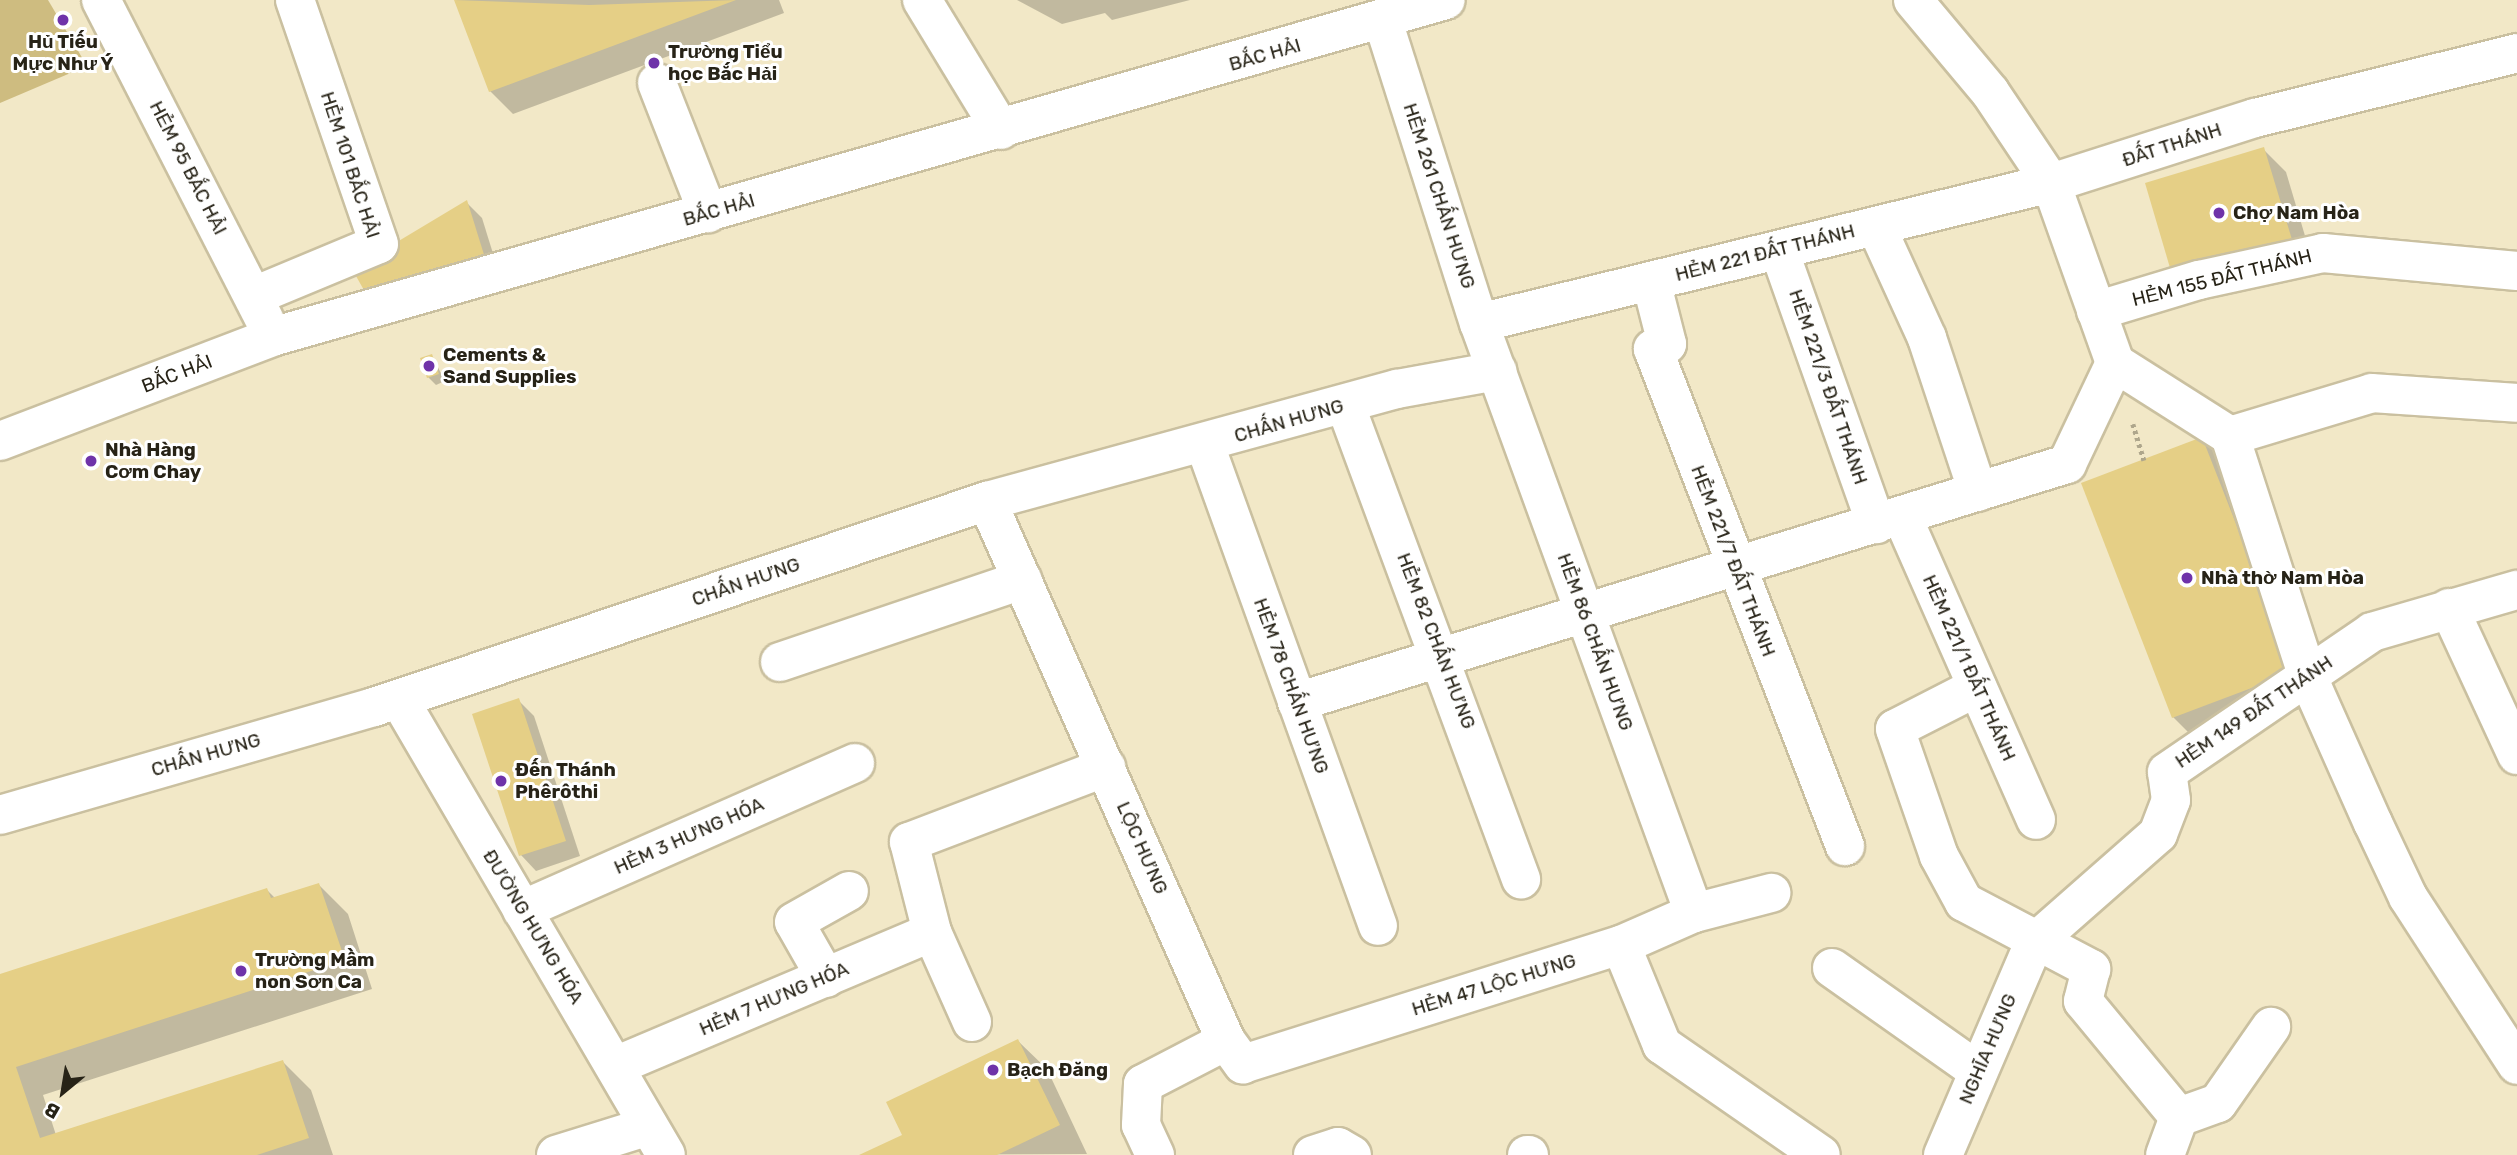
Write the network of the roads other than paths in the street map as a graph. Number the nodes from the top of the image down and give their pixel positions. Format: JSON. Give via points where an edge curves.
{"nodes":[{"id":1,"x":101,"y":0,"type":"edge"},
{"id":2,"x":295,"y":0,"type":"edge"},
{"id":3,"x":922,"y":0,"type":"edge"},
{"id":4,"x":1913,"y":0,"type":"edge"},
{"id":5,"x":1435,"y":2,"type":"edge"},
{"id":6,"x":1383,"y":21,"type":"junction"},
{"id":7,"x":2517,"y":53,"type":"edge"},
{"id":8,"x":657,"y":83,"type":"dead end"},
{"id":9,"x":1001,"y":130,"type":"junction"},
{"id":10,"x":2051,"y":183,"type":"junction"},
{"id":11,"x":708,"y":213,"type":"junction"},
{"id":12,"x":1876,"y":226,"type":"junction"},
{"id":13,"x":1779,"y":250,"type":"junction"},
{"id":14,"x":2517,"y":271,"type":"edge"},
{"id":15,"x":1651,"y":281,"type":"junction"},
{"id":16,"x":254,"y":296,"type":"junction"},
{"id":17,"x":2096,"y":312,"type":"junction"},
{"id":18,"x":1479,"y":323,"type":"junction"},
{"id":19,"x":272,"y":337,"type":"junction"},
{"id":20,"x":2115,"y":363,"type":"junction"},
{"id":21,"x":1497,"y":371,"type":"junction"},
{"id":22,"x":2517,"y":403,"type":"edge"},
{"id":23,"x":1345,"y":404,"type":"junction"},
{"id":24,"x":2230,"y":436,"type":"junction"},
{"id":25,"x":0,"y":442,"type":"edge"},
{"id":26,"x":1205,"y":445,"type":"junction"},
{"id":27,"x":1978,"y":492,"type":"junction"},
{"id":28,"x":987,"y":501,"type":"junction"},
{"id":29,"x":1889,"y":520,"type":"junction"},
{"id":30,"x":1735,"y":569,"type":"junction"},
{"id":31,"x":1021,"y":580,"type":"junction"},
{"id":32,"x":2517,"y":590,"type":"edge"},
{"id":33,"x":2449,"y":608,"type":"junction"},
{"id":34,"x":1585,"y":616,"type":"junction"},
{"id":35,"x":1444,"y":660,"type":"junction"},
{"id":36,"x":780,"y":662,"type":"dead end"},
{"id":37,"x":2307,"y":676,"type":"junction"},
{"id":38,"x":1977,"y":687,"type":"junction"},
{"id":39,"x":399,"y":699,"type":"junction"},
{"id":40,"x":1297,"y":702,"type":"junction"},
{"id":41,"x":2507,"y":707,"type":"edge"},
{"id":42,"x":2517,"y":755,"type":"edge"},
{"id":43,"x":855,"y":763,"type":"dead end"},
{"id":44,"x":1106,"y":767,"type":"junction"},
{"id":45,"x":0,"y":815,"type":"edge"},
{"id":46,"x":2036,"y":820,"type":"dead end"},
{"id":47,"x":1845,"y":846,"type":"dead end"},
{"id":48,"x":1521,"y":878,"type":"dead end"},
{"id":49,"x":849,"y":891,"type":"dead end"},
{"id":50,"x":1771,"y":893,"type":"dead end"},
{"id":51,"x":522,"y":909,"type":"junction"},
{"id":52,"x":1694,"y":913,"type":"junction"},
{"id":53,"x":1378,"y":926,"type":"dead end"},
{"id":54,"x":932,"y":932,"type":"junction"},
{"id":55,"x":2034,"y":943,"type":"junction"},
{"id":56,"x":1621,"y":945,"type":"junction"},
{"id":57,"x":1832,"y":968,"type":"dead end"},
{"id":58,"x":826,"y":978,"type":"junction"},
{"id":59,"x":972,"y":1022,"type":"dead end"},
{"id":60,"x":2272,"y":1027,"type":"dead end"},
{"id":61,"x":1226,"y":1041,"type":"junction"},
{"id":62,"x":2517,"y":1065,"type":"edge"},
{"id":63,"x":615,"y":1066,"type":"junction"},
{"id":64,"x":1978,"y":1071,"type":"junction"},
{"id":65,"x":2179,"y":1117,"type":"junction"},
{"id":66,"x":657,"y":1140,"type":"edge"},
{"id":67,"x":1954,"y":1151,"type":"edge"},
{"id":68,"x":556,"y":1155,"type":"edge"},
{"id":69,"x":1155,"y":1155,"type":"edge"},
{"id":70,"x":1313,"y":1155,"type":"edge"},
{"id":71,"x":1352,"y":1155,"type":"edge"},
{"id":72,"x":1821,"y":1155,"type":"edge"},
{"id":73,"x":2165,"y":1155,"type":"edge"}],
"edges":[{"from":1,"to":16,"type":"street","name":"HẺM 95 BẮC HẢI"},
{"from":2,"to":16,"type":"street","name":"HẺM 101 BẮC HẢI","via":[[379,244]]},
{"from":3,"to":9,"type":"street"},
{"from":4,"to":10,"type":"street","via":[[1990,92]]},
{"from":5,"to":6,"type":"street","name":"BẮC HẢI"},
{"from":6,"to":9,"type":"street","name":"BẮC HẢI"},
{"from":6,"to":18,"type":"street","name":"HẺM 261 CHẤN HƯNG"},
{"from":7,"to":10,"type":"street","name":"ĐẤT THÁNH","via":[[2255,118]]},
{"from":8,"to":11,"type":"street"},
{"from":9,"to":11,"type":"street","name":"BẮC HẢI"},
{"from":10,"to":12,"type":"street","name":"HẺM 221 ĐẤT THÁNH"},
{"from":10,"to":17,"type":"street"},
{"from":11,"to":19,"type":"street","name":"BẮC HẢI"},
{"from":12,"to":13,"type":"street","name":"HẺM 221 ĐẤT THÁNH"},
{"from":12,"to":27,"type":"street","via":[[1927,338]]},
{"from":13,"to":15,"type":"street","name":"HẺM 221 ĐẤT THÁNH"},
{"from":13,"to":29,"type":"street","name":"HẺM 221/3 ĐẤT THÁNH"},
{"from":14,"to":17,"type":"street","name":"HẺM 155 ĐẤT THÁNH","via":[[2323,253],[2199,280]]},
{"from":15,"to":18,"type":"street","name":"HẺM 221 ĐẤT THÁNH"},
{"from":15,"to":30,"type":"street","name":"HẺM 221/7 ĐẤT THÁNH","via":[[1667,344],[1653,349]]},
{"from":16,"to":19,"type":"street","name":"HẺM 95 BẮC HẢI"},
{"from":17,"to":20,"type":"street"},
{"from":18,"to":21,"type":"street","name":"HẺM 261 CHẤN HƯNG"},
{"from":19,"to":25,"type":"street","name":"BẮC HẢI"},
{"from":20,"to":24,"type":"street"},
{"from":20,"to":27,"type":"street","via":[[2067,464]]},
{"from":21,"to":23,"type":"street","name":"CHẤN HƯNG"},
{"from":21,"to":34,"type":"street","name":"HẺM 86 CHẤN HƯNG"},
{"from":22,"to":24,"type":"street","via":[[2372,393]]},
{"from":23,"to":26,"type":"street","name":"CHẤN HƯNG"},
{"from":23,"to":35,"type":"street","name":"HẺM 82 CHẤN HƯNG"},
{"from":24,"to":37,"type":"street"},
{"from":26,"to":28,"type":"street","name":"CHẤN HƯNG"},
{"from":26,"to":40,"type":"street","name":"HẺM 78 CHẤN HƯNG"},
{"from":27,"to":29,"type":"street"},
{"from":28,"to":31,"type":"street","name":"LỘC HƯNG"},
{"from":28,"to":39,"type":"street","name":"CHẤN HƯNG"},
{"from":29,"to":30,"type":"street"},
{"from":29,"to":38,"type":"street","name":"HẺM 221/1 ĐẤT THÁNH"},
{"from":30,"to":34,"type":"street"},
{"from":30,"to":47,"type":"street","name":"HẺM 221/7 ĐẤT THÁNH"},
{"from":31,"to":36,"type":"street"},
{"from":31,"to":44,"type":"street","name":"LỘC HƯNG"},
{"from":32,"to":33,"type":"street","name":"HẺM 149 ĐẤT THÁNH"},
{"from":33,"to":37,"type":"street","name":"HẺM 149 ĐẤT THÁNH","via":[[2372,632]]},
{"from":33,"to":41,"type":"street"},
{"from":34,"to":35,"type":"street"},
{"from":34,"to":52,"type":"street","name":"HẺM 86 CHẤN HƯNG"},
{"from":35,"to":40,"type":"street"},
{"from":35,"to":48,"type":"street","name":"HẺM 82 CHẤN HƯNG"},
{"from":37,"to":55,"type":"street","name":"HẺM 149 ĐẤT THÁNH","via":[[2167,772],[2171,800],[2158,834]]},
{"from":37,"to":62,"type":"street","via":[[2408,897]]},
{"from":38,"to":46,"type":"street","name":"HẺM 221/1 ĐẤT THÁNH"},
{"from":38,"to":55,"type":"street","via":[[1895,729],[1939,856],[1964,902]]},
{"from":39,"to":45,"type":"street","name":"CHẤN HƯNG"},
{"from":39,"to":51,"type":"street","name":"ĐƯỜNG HƯNG HÓA"},
{"from":40,"to":53,"type":"street","name":"HẺM 78 CHẤN HƯNG"},
{"from":41,"to":42,"type":"street"},
{"from":43,"to":51,"type":"street","name":"HẺM 3 HƯNG HÓA"},
{"from":44,"to":54,"type":"street","via":[[909,842]]},
{"from":44,"to":61,"type":"street","name":"LỘC HƯNG"},
{"from":49,"to":58,"type":"street","via":[[794,922]]},
{"from":50,"to":52,"type":"street","name":"HẺM 47 LỘC HƯNG"},
{"from":51,"to":63,"type":"street","name":"ĐƯỜNG HƯNG HÓA"},
{"from":52,"to":56,"type":"street","name":"HẺM 47 LỘC HƯNG"},
{"from":54,"to":58,"type":"street","name":"HẺM 7 HƯNG HÓA"},
{"from":54,"to":59,"type":"street"},
{"from":55,"to":64,"type":"street","name":"NGHĨA HƯNG"},
{"from":55,"to":65,"type":"street","via":[[2091,969],[2083,1001]]},
{"from":56,"to":61,"type":"street","name":"HẺM 47 LỘC HƯNG","via":[[1243,1064]]},
{"from":56,"to":72,"type":"street","via":[[1662,1045]]},
{"from":57,"to":64,"type":"street"},
{"from":58,"to":63,"type":"street","name":"HẺM 7 HƯNG HÓA"},
{"from":60,"to":65,"type":"street","via":[[2218,1103]]},
{"from":61,"to":69,"type":"street","via":[[1143,1084],[1141,1125]]},
{"from":63,"to":66,"type":"street","name":"ĐƯỜNG HƯNG HÓA"},
{"from":64,"to":67,"type":"street","name":"NGHĨA HƯNG"},
{"from":65,"to":73,"type":"street"},
{"from":66,"to":68,"type":"street"},
{"from":70,"to":71,"type":"street","via":[[1338,1147]]}]}
